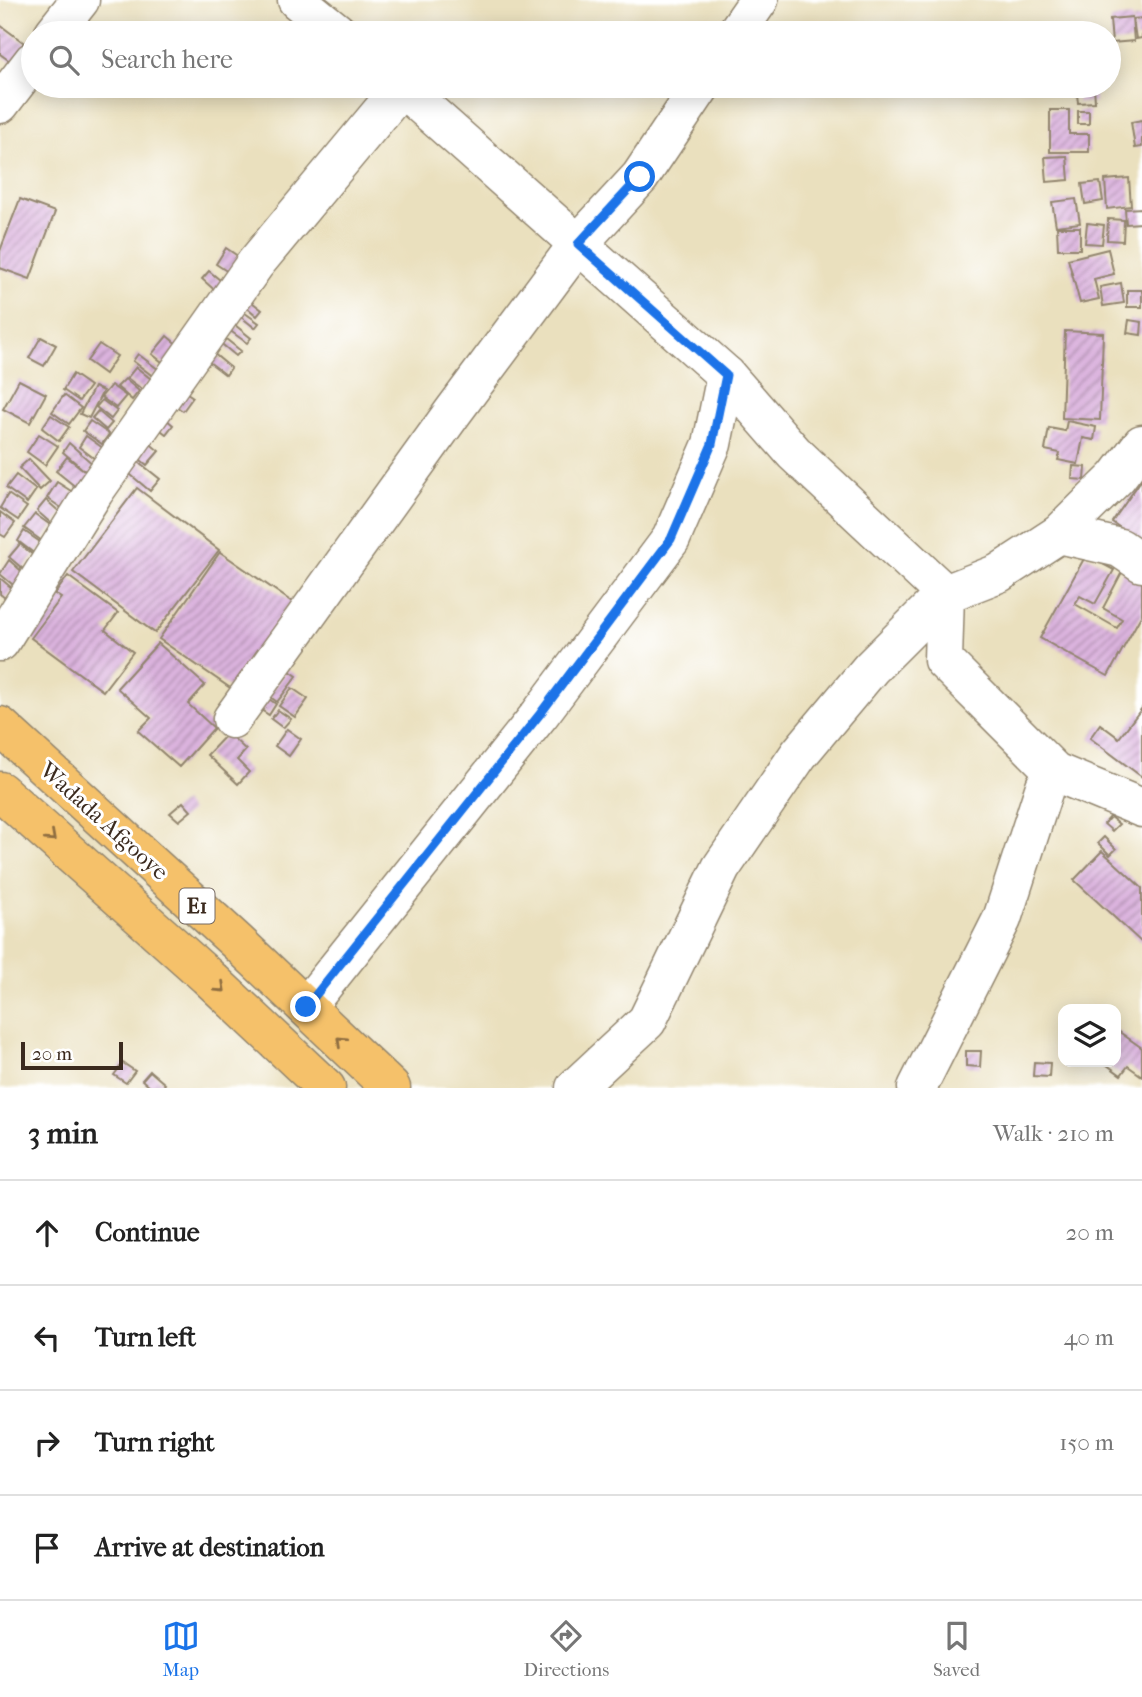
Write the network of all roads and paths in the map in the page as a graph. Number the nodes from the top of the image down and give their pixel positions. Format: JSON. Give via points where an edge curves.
{"nodes":[{"id":1,"x":80,"y":0,"type":"edge"},
{"id":2,"x":297,"y":0,"type":"edge"},
{"id":3,"x":759,"y":0,"type":"edge"},
{"id":4,"x":63,"y":21,"type":"edge"},
{"id":5,"x":323,"y":21,"type":"edge"},
{"id":6,"x":744,"y":21,"type":"edge"},
{"id":7,"x":21,"y":77,"type":"edge"},
{"id":8,"x":391,"y":98,"type":"edge"},
{"id":9,"x":414,"y":98,"type":"edge"},
{"id":10,"x":693,"y":98,"type":"edge"},
{"id":11,"x":0,"y":104,"type":"edge"},
{"id":12,"x":578,"y":244,"type":"junction"},
{"id":13,"x":726,"y":375,"type":"junction"},
{"id":14,"x":1142,"y":444,"type":"edge"},
{"id":15,"x":1059,"y":534,"type":"junction"},
{"id":16,"x":1142,"y":563,"type":"edge"},
{"id":17,"x":945,"y":594,"type":"junction"},
{"id":18,"x":0,"y":642,"type":"edge"},
{"id":19,"x":232,"y":719,"type":"dead end"},
{"id":20,"x":0,"y":726,"type":"edge"},
{"id":21,"x":1055,"y":772,"type":"junction"},
{"id":22,"x":2,"y":797,"type":"edge"},
{"id":23,"x":1142,"y":808,"type":"edge"},
{"id":24,"x":306,"y":1007,"type":"junction"},
{"id":25,"x":326,"y":1088,"type":"edge"},
{"id":26,"x":391,"y":1088,"type":"edge"},
{"id":27,"x":575,"y":1088,"type":"edge"},
{"id":28,"x":917,"y":1088,"type":"edge"}],
"edges":[{"from":1,"to":4,"type":"street"},
{"from":2,"to":5,"type":"street"},
{"from":3,"to":6,"type":"street"},
{"from":7,"to":11,"type":"street"},
{"from":8,"to":18,"type":"street","via":[[255,264],[94,492]]},
{"from":9,"to":12,"type":"street"},
{"from":10,"to":12,"type":"street","via":[[640,177]]},
{"from":12,"to":13,"type":"street"},
{"from":12,"to":19,"type":"street"},
{"from":13,"to":17,"type":"street","via":[[794,453]]},
{"from":13,"to":24,"type":"street","via":[[712,444],[671,539],[540,714]]},
{"from":14,"to":15,"type":"street","via":[[1118,477]]},
{"from":15,"to":16,"type":"street","via":[[1120,548]]},
{"from":15,"to":17,"type":"street","via":[[999,573]]},
{"from":17,"to":21,"type":"street","via":[[943,660]]},
{"from":17,"to":27,"type":"street","via":[[871,668],[799,754],[721,868],[647,1021]]},
{"from":20,"to":24,"type":"highway","name":"Wadada Afgooye","number":"E1"},
{"from":21,"to":23,"type":"street"},
{"from":21,"to":28,"type":"street","via":[[1045,786],[1002,919]]},
{"from":22,"to":25,"type":"highway","name":"Wadada Afgooye","number":"E1","one_way":true,"via":[[207,976]]},
{"from":26,"to":24,"type":"highway","name":"Wadada Afgooye","number":"E1","one_way":true}]}
